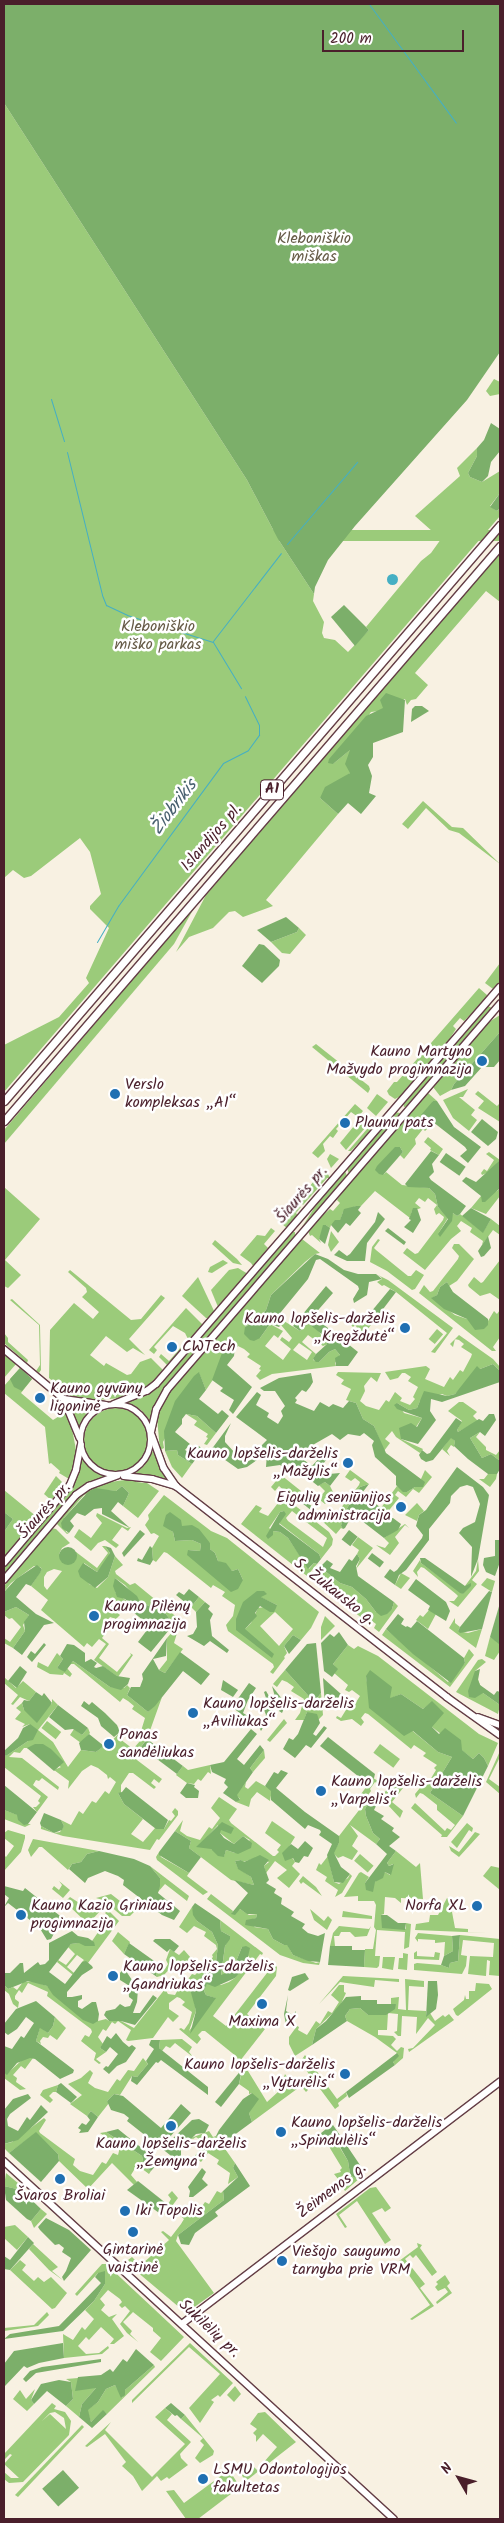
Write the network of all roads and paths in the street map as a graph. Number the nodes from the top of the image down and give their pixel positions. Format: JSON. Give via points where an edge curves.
{"nodes":[{"id":1,"x":500,"y":524,"type":"edge"},
{"id":2,"x":500,"y":546,"type":"edge"},
{"id":3,"x":500,"y":987,"type":"edge"},
{"id":4,"x":500,"y":1004,"type":"edge"},
{"id":5,"x":4,"y":1101,"type":"edge"},
{"id":6,"x":397,"y":1106,"type":"junction"},
{"id":7,"x":405,"y":1114,"type":"junction"},
{"id":8,"x":4,"y":1121,"type":"edge"},
{"id":9,"x":4,"y":1349,"type":"edge"},
{"id":10,"x":64,"y":1399,"type":"junction"},
{"id":11,"x":111,"y":1405,"type":"junction"},
{"id":12,"x":151,"y":1434,"type":"junction"},
{"id":13,"x":81,"y":1441,"type":"junction"},
{"id":14,"x":119,"y":1475,"type":"junction"},
{"id":15,"x":176,"y":1486,"type":"junction"},
{"id":16,"x":4,"y":1563,"type":"edge"},
{"id":17,"x":4,"y":1580,"type":"edge"},
{"id":18,"x":476,"y":1717,"type":"junction"},
{"id":19,"x":500,"y":1725,"type":"edge"},
{"id":20,"x":500,"y":1735,"type":"edge"},
{"id":21,"x":500,"y":2082,"type":"edge"},
{"id":22,"x":4,"y":2161,"type":"edge"},
{"id":23,"x":182,"y":2324,"type":"junction"},
{"id":24,"x":394,"y":2519,"type":"edge"}],
"edges":[{"from":1,"to":5,"type":"highway","name":"Islandijos pl.","number":"A1"},
{"from":2,"to":8,"type":"highway","name":"Islandijos pl.","number":"A1"},
{"from":3,"to":6,"type":"main road","name":"Šiaurės pr."},
{"from":4,"to":7,"type":"main road","name":"Šiaurės pr."},
{"from":6,"to":7,"type":"main road"},
{"from":6,"to":11,"type":"main road","name":"Šiaurės pr.","via":[[156,1384],[147,1391]]},
{"from":7,"to":12,"type":"main road","name":"Šiaurės pr.","via":[[167,1390],[156,1410]]},
{"from":9,"to":10,"type":"main road"},
{"from":10,"to":11,"type":"main road"},
{"from":10,"to":13,"type":"main road"},
{"from":11,"to":12,"type":"main road","via":[[125,1405],[137,1411],[146,1420]]},
{"from":11,"to":13,"type":"main road","via":[[96,1411],[86,1420]]},
{"from":12,"to":14,"type":"main road","via":[[150,1450],[142,1464]]},
{"from":12,"to":15,"type":"main road","name":"S. Žukausko g.","via":[[164,1468]]},
{"from":13,"to":14,"type":"main road","via":[[84,1455],[91,1464],[101,1471]]},
{"from":13,"to":16,"type":"main road","name":"Šiaurės pr.","via":[[70,1485]]},
{"from":14,"to":15,"type":"main road","name":"S. Žukausko g."},
{"from":14,"to":17,"type":"main road","name":"Šiaurės pr.","via":[[95,1483],[76,1495]]},
{"from":15,"to":18,"type":"main road","name":"S. Žukausko g."},
{"from":18,"to":19,"type":"main road","name":"S. Žukausko g."},
{"from":18,"to":20,"type":"main road","name":"S. Žukausko g."},
{"from":21,"to":23,"type":"main road","name":"Žeimenos g."},
{"from":22,"to":23,"type":"main road","name":"Sukilėlių pr."},
{"from":23,"to":24,"type":"main road","name":"Sukilėlių pr."}]}
